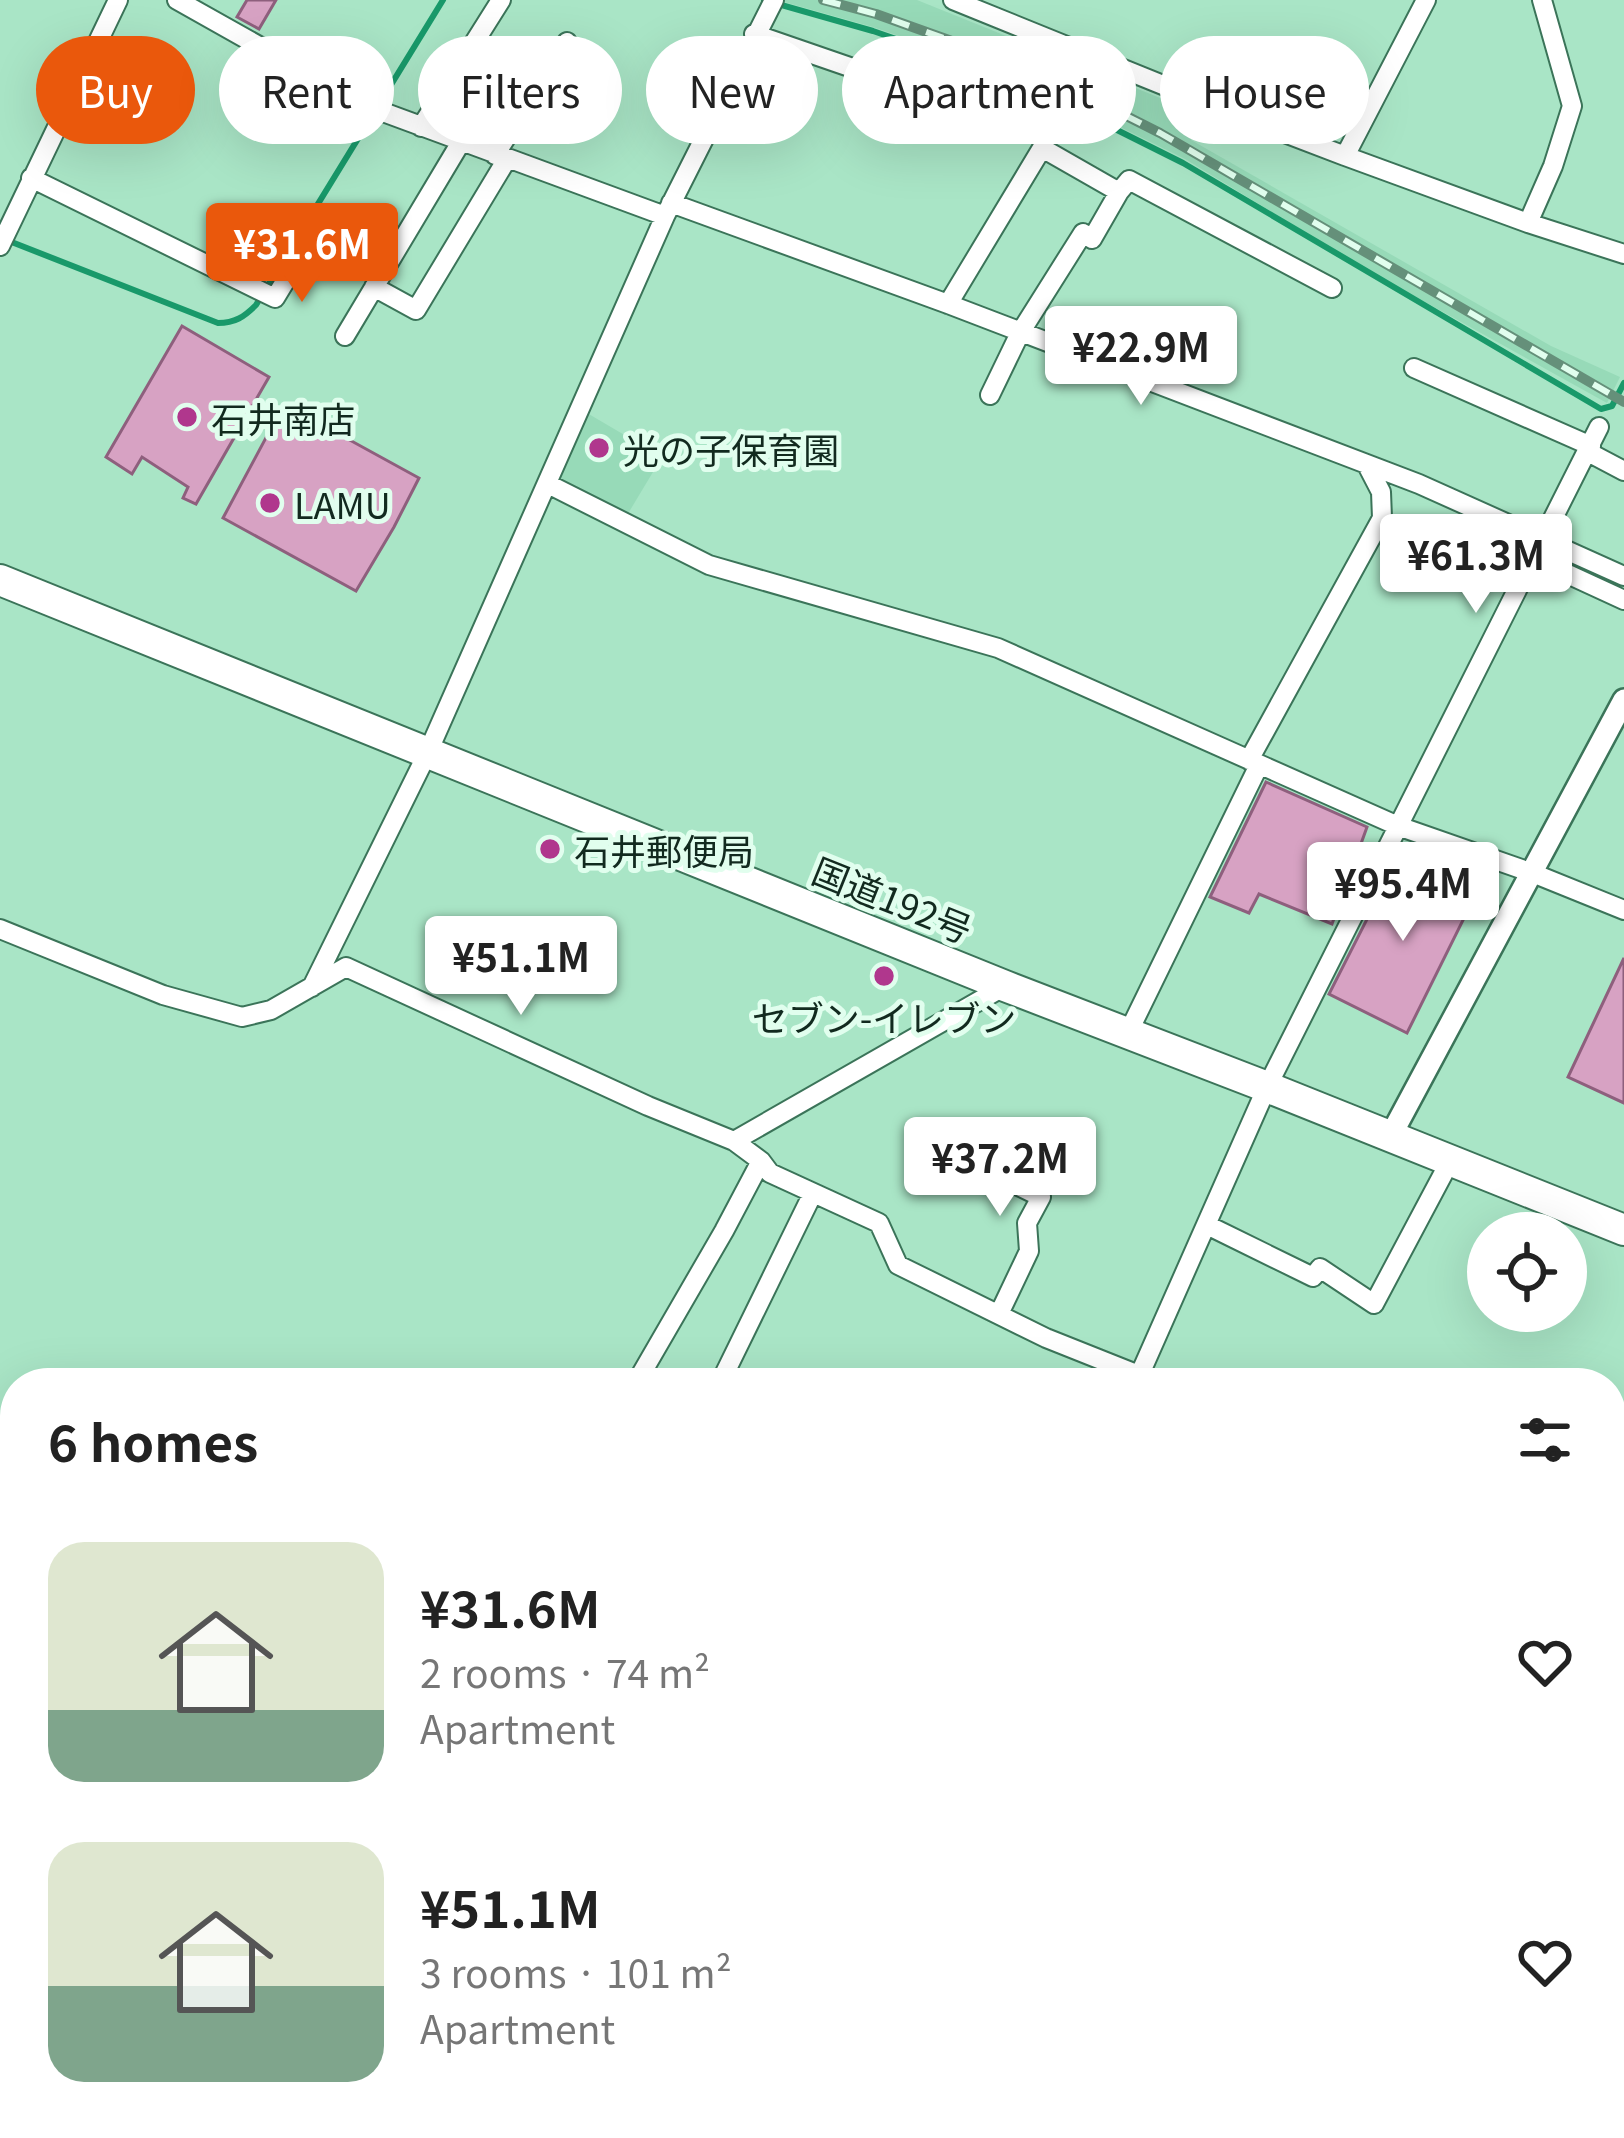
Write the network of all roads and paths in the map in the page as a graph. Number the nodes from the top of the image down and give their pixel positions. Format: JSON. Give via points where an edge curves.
{"nodes":[{"id":1,"x":118,"y":0,"type":"edge"},
{"id":2,"x":177,"y":0,"type":"edge"},
{"id":3,"x":501,"y":0,"type":"edge"},
{"id":4,"x":952,"y":0,"type":"edge"},
{"id":5,"x":1426,"y":0,"type":"edge"},
{"id":6,"x":1542,"y":0,"type":"edge"},
{"id":7,"x":772,"y":2,"type":"edge"},
{"id":8,"x":754,"y":34,"type":"junction"},
{"id":9,"x":478,"y":36,"type":"edge"},
{"id":10,"x":842,"y":64,"type":"edge"},
{"id":11,"x":418,"y":126,"type":"edge"},
{"id":12,"x":460,"y":144,"type":"edge"},
{"id":13,"x":466,"y":144,"type":"edge"},
{"id":14,"x":508,"y":144,"type":"edge"},
{"id":15,"x":1345,"y":156,"type":"junction"},
{"id":16,"x":501,"y":157,"type":"junction"},
{"id":17,"x":31,"y":178,"type":"junction"},
{"id":18,"x":1119,"y":192,"type":"junction"},
{"id":19,"x":668,"y":209,"type":"junction"},
{"id":20,"x":1528,"y":223,"type":"junction"},
{"id":21,"x":2,"y":242,"type":"edge"},
{"id":22,"x":306,"y":247,"type":"dead end"},
{"id":23,"x":1624,"y":254,"type":"edge"},
{"id":24,"x":374,"y":287,"type":"junction"},
{"id":25,"x":1333,"y":288,"type":"dead end"},
{"id":26,"x":949,"y":304,"type":"junction"},
{"id":27,"x":1020,"y":333,"type":"junction"},
{"id":28,"x":345,"y":336,"type":"dead end"},
{"id":29,"x":1414,"y":368,"type":"dead end"},
{"id":30,"x":990,"y":395,"type":"dead end"},
{"id":31,"x":1593,"y":442,"type":"junction"},
{"id":32,"x":1367,"y":465,"type":"junction"},
{"id":33,"x":1624,"y":471,"type":"edge"},
{"id":34,"x":548,"y":484,"type":"junction"},
{"id":35,"x":1539,"y":551,"type":"junction"},
{"id":36,"x":1624,"y":576,"type":"edge"},
{"id":37,"x":0,"y":580,"type":"edge"},
{"id":38,"x":1624,"y":600,"type":"edge"},
{"id":39,"x":1624,"y":700,"type":"edge"},
{"id":40,"x":428,"y":752,"type":"junction"},
{"id":41,"x":1254,"y":763,"type":"junction"},
{"id":42,"x":1398,"y":826,"type":"junction"},
{"id":43,"x":1530,"y":872,"type":"junction"},
{"id":44,"x":1624,"y":910,"type":"edge"},
{"id":45,"x":5,"y":931,"type":"edge"},
{"id":46,"x":0,"y":953,"type":"edge"},
{"id":47,"x":1005,"y":986,"type":"junction"},
{"id":48,"x":312,"y":987,"type":"junction"},
{"id":49,"x":1128,"y":1033,"type":"junction"},
{"id":50,"x":1267,"y":1087,"type":"junction"},
{"id":51,"x":1390,"y":1137,"type":"junction"},
{"id":52,"x":734,"y":1141,"type":"junction"},
{"id":53,"x":945,"y":1150,"type":"dead end"},
{"id":54,"x":1450,"y":1161,"type":"junction"},
{"id":55,"x":761,"y":1162,"type":"junction"},
{"id":56,"x":812,"y":1192,"type":"junction"},
{"id":57,"x":1207,"y":1226,"type":"junction"},
{"id":58,"x":1624,"y":1230,"type":"edge"},
{"id":59,"x":999,"y":1314,"type":"junction"},
{"id":60,"x":645,"y":1368,"type":"edge"},
{"id":61,"x":726,"y":1368,"type":"edge"},
{"id":62,"x":1113,"y":1368,"type":"edge"},
{"id":63,"x":1143,"y":1368,"type":"edge"}],
"edges":[{"from":1,"to":17,"type":"street"},
{"from":2,"to":11,"type":"street","via":[[307,75]]},
{"from":3,"to":9,"type":"street"},
{"from":4,"to":15,"type":"street"},
{"from":5,"to":15,"type":"street"},
{"from":6,"to":20,"type":"street","via":[[1572,106]]},
{"from":7,"to":8,"type":"street"},
{"from":8,"to":10,"type":"street"},
{"from":8,"to":19,"type":"street"},
{"from":12,"to":24,"type":"street"},
{"from":13,"to":16,"type":"street"},
{"from":14,"to":16,"type":"street"},
{"from":15,"to":20,"type":"street"},
{"from":16,"to":19,"type":"street"},
{"from":16,"to":24,"type":"street","via":[[416,310]]},
{"from":17,"to":21,"type":"street"},
{"from":17,"to":22,"type":"street","via":[[275,298]]},
{"from":18,"to":25,"type":"street","via":[[1129,180]]},
{"from":18,"to":26,"type":"street","via":[[1042,148]]},
{"from":18,"to":27,"type":"street"},
{"from":19,"to":26,"type":"street"},
{"from":19,"to":34,"type":"street"},
{"from":20,"to":23,"type":"street"},
{"from":24,"to":28,"type":"street"},
{"from":26,"to":27,"type":"street"},
{"from":27,"to":30,"type":"street"},
{"from":27,"to":32,"type":"street"},
{"from":29,"to":31,"type":"street"},
{"from":31,"to":33,"type":"street"},
{"from":31,"to":35,"type":"street"},
{"from":32,"to":35,"type":"street","via":[[1419,484]]},
{"from":32,"to":41,"type":"street","via":[[1382,492],[1382,518]]},
{"from":34,"to":40,"type":"street"},
{"from":34,"to":41,"type":"street","via":[[709,565],[998,648]]},
{"from":35,"to":36,"type":"street"},
{"from":35,"to":38,"type":"street"},
{"from":35,"to":42,"type":"street"},
{"from":37,"to":40,"type":"highway","name":"国道192号"},
{"from":39,"to":43,"type":"street"},
{"from":40,"to":47,"type":"highway","name":"国道192号"},
{"from":40,"to":48,"type":"street"},
{"from":41,"to":42,"type":"street"},
{"from":41,"to":49,"type":"street"},
{"from":42,"to":43,"type":"street"},
{"from":42,"to":50,"type":"street"},
{"from":43,"to":44,"type":"street"},
{"from":43,"to":51,"type":"street"},
{"from":45,"to":46,"type":"street"},
{"from":45,"to":48,"type":"street","via":[[163,995],[242,1017]]},
{"from":47,"to":49,"type":"highway","name":"国道192号"},
{"from":47,"to":52,"type":"street"},
{"from":48,"to":52,"type":"street","via":[[346,967]]},
{"from":49,"to":50,"type":"highway","name":"国道192号"},
{"from":50,"to":51,"type":"highway","name":"国道192号"},
{"from":50,"to":57,"type":"street"},
{"from":51,"to":54,"type":"highway","name":"国道192号"},
{"from":52,"to":55,"type":"street"},
{"from":53,"to":59,"type":"street","via":[[1041,1197],[1027,1223],[1029,1252]]},
{"from":54,"to":57,"type":"street","via":[[1374,1304],[1320,1268],[1313,1277]]},
{"from":54,"to":58,"type":"highway","name":"国道192号"},
{"from":55,"to":56,"type":"street"},
{"from":55,"to":60,"type":"street"},
{"from":56,"to":59,"type":"street","via":[[879,1223],[898,1265]]},
{"from":56,"to":61,"type":"street"},
{"from":57,"to":63,"type":"street"},
{"from":59,"to":62,"type":"street"}]}
